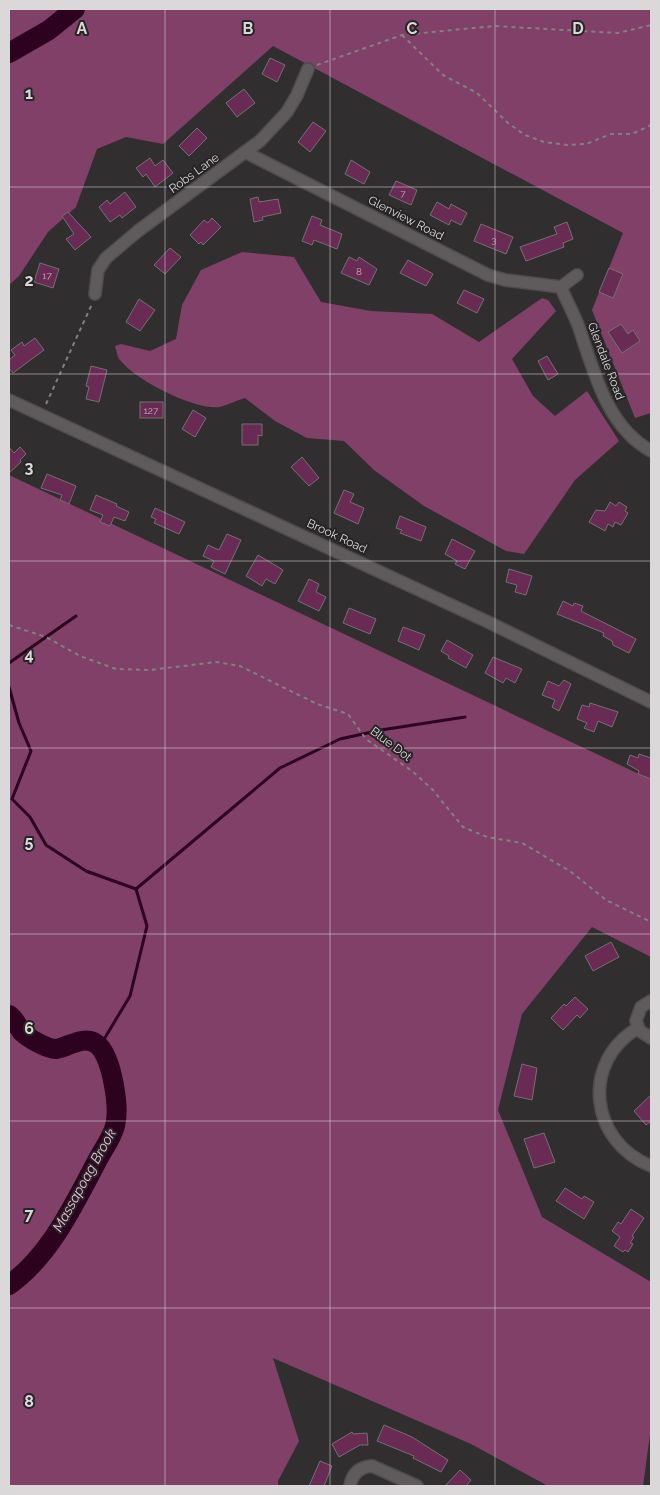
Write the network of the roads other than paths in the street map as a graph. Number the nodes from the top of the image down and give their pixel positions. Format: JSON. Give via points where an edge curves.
{"nodes":[{"id":1,"x":308,"y":69,"type":"road end"},
{"id":2,"x":245,"y":152,"type":"junction"},
{"id":3,"x":577,"y":275,"type":"dead end"},
{"id":4,"x":561,"y":287,"type":"junction"},
{"id":5,"x":95,"y":294,"type":"road end"},
{"id":6,"x":9,"y":400,"type":"edge"},
{"id":7,"x":651,"y":451,"type":"edge"},
{"id":8,"x":651,"y":702,"type":"edge"},
{"id":9,"x":651,"y":1001,"type":"edge"},
{"id":10,"x":638,"y":1028,"type":"junction"},
{"id":11,"x":651,"y":1038,"type":"edge"},
{"id":12,"x":651,"y":1166,"type":"edge"},
{"id":13,"x":396,"y":1481,"type":"edge"},
{"id":14,"x":350,"y":1486,"type":"edge"},
{"id":15,"x":417,"y":1486,"type":"edge"}],
"edges":[{"from":1,"to":2,"type":"street","name":"Robs Lane","via":[[286,112]]},
{"from":2,"to":4,"type":"street","name":"Glenview Road","via":[[488,274],[505,280]]},
{"from":2,"to":5,"type":"street","name":"Robs Lane","via":[[106,258],[98,270]]},
{"from":3,"to":4,"type":"street"},
{"from":4,"to":7,"type":"street","name":"Glendale Road","via":[[606,402],[626,431]]},
{"from":6,"to":8,"type":"street","name":"Brook Road","via":[[488,622]]},
{"from":9,"to":10,"type":"street","via":[[637,1013]]},
{"from":10,"to":11,"type":"street"},
{"from":10,"to":12,"type":"street","via":[[618,1043],[607,1060],[601,1077],[600,1104],[616,1140],[635,1158]]},
{"from":13,"to":14,"type":"street","via":[[376,1467],[367,1467],[356,1472]]},
{"from":13,"to":15,"type":"street"}]}
